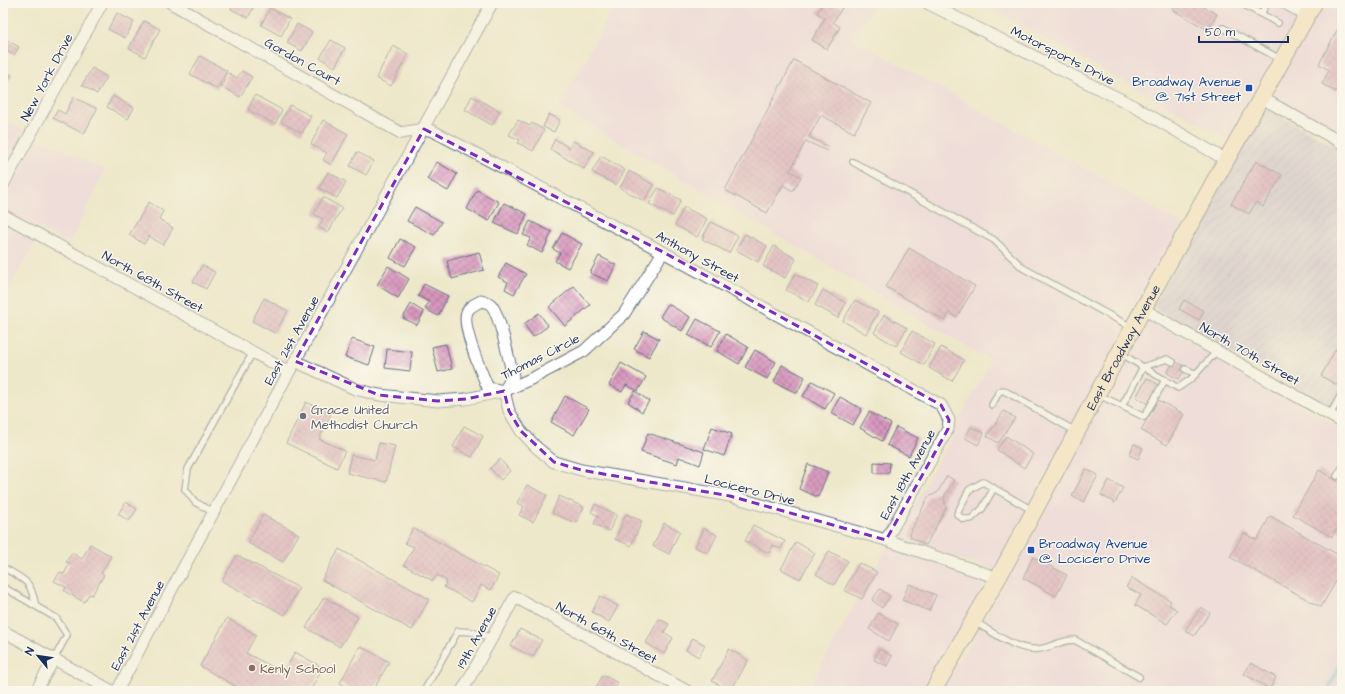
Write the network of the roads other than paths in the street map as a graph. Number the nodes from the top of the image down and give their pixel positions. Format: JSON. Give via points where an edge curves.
{"nodes":[{"id":1,"x":102,"y":3,"type":"edge"},
{"id":2,"x":171,"y":3,"type":"edge"},
{"id":3,"x":492,"y":3,"type":"edge"},
{"id":4,"x":927,"y":3,"type":"edge"},
{"id":5,"x":1241,"y":3,"type":"edge"},
{"id":6,"x":1267,"y":3,"type":"edge"},
{"id":7,"x":1285,"y":3,"type":"edge"},
{"id":8,"x":1310,"y":10,"type":"edge"},
{"id":9,"x":1261,"y":14,"type":"junction"},
{"id":10,"x":1278,"y":24,"type":"dead end"},
{"id":11,"x":1223,"y":28,"type":"dead end"},
{"id":12,"x":1282,"y":60,"type":"junction"},
{"id":13,"x":1262,"y":98,"type":"junction"},
{"id":14,"x":424,"y":129,"type":"junction"},
{"id":15,"x":1342,"y":143,"type":"edge"},
{"id":16,"x":1226,"y":160,"type":"junction"},
{"id":17,"x":853,"y":162,"type":"dead end"},
{"id":18,"x":3,"y":185,"type":"edge"},
{"id":19,"x":3,"y":215,"type":"edge"},
{"id":20,"x":663,"y":252,"type":"junction"},
{"id":21,"x":1143,"y":309,"type":"junction"},
{"id":22,"x":1133,"y":328,"type":"junction"},
{"id":23,"x":1217,"y":351,"type":"junction"},
{"id":24,"x":253,"y":352,"type":"junction"},
{"id":25,"x":1120,"y":353,"type":"junction"},
{"id":26,"x":295,"y":361,"type":"junction"},
{"id":27,"x":1173,"y":362,"type":"dead end"},
{"id":28,"x":1143,"y":367,"type":"junction"},
{"id":29,"x":1185,"y":369,"type":"dead end"},
{"id":30,"x":289,"y":372,"type":"junction"},
{"id":31,"x":1196,"y":374,"type":"junction"},
{"id":32,"x":1165,"y":380,"type":"junction"},
{"id":33,"x":504,"y":390,"type":"junction"},
{"id":34,"x":1097,"y":394,"type":"junction"},
{"id":35,"x":1342,"y":394,"type":"edge"},
{"id":36,"x":992,"y":405,"type":"dead end"},
{"id":37,"x":1122,"y":406,"type":"junction"},
{"id":38,"x":1330,"y":415,"type":"junction"},
{"id":39,"x":949,"y":420,"type":"joint"},
{"id":40,"x":1342,"y":422,"type":"edge"},
{"id":41,"x":1077,"y":432,"type":"junction"},
{"id":42,"x":1342,"y":468,"type":"edge"},
{"id":43,"x":1337,"y":476,"type":"dead end"},
{"id":44,"x":994,"y":488,"type":"junction"},
{"id":45,"x":1034,"y":511,"type":"junction"},
{"id":46,"x":213,"y":512,"type":"junction"},
{"id":47,"x":886,"y":540,"type":"junction"},
{"id":48,"x":3,"y":570,"type":"edge"},
{"id":49,"x":998,"y":578,"type":"junction"},
{"id":50,"x":3,"y":587,"type":"edge"},
{"id":51,"x":515,"y":597,"type":"joint"},
{"id":52,"x":36,"y":606,"type":"junction"},
{"id":53,"x":973,"y":621,"type":"junction"},
{"id":54,"x":3,"y":631,"type":"edge"},
{"id":55,"x":492,"y":638,"type":"junction"},
{"id":56,"x":54,"y":659,"type":"junction"},
{"id":57,"x":1139,"y":677,"type":"dead end"},
{"id":58,"x":36,"y":691,"type":"edge"},
{"id":59,"x":112,"y":691,"type":"edge"},
{"id":60,"x":117,"y":691,"type":"edge"},
{"id":61,"x":424,"y":691,"type":"edge"},
{"id":62,"x":462,"y":691,"type":"edge"},
{"id":63,"x":686,"y":691,"type":"edge"},
{"id":64,"x":933,"y":691,"type":"edge"}],
"edges":[{"from":1,"to":18,"type":"street","name":"New York Drive"},
{"from":2,"to":14,"type":"street","name":"Gordon Court","via":[[401,133]]},
{"from":3,"to":14,"type":"street","name":"East 21st Avenue"},
{"from":4,"to":16,"type":"street","name":"Motorsports Drive","via":[[1130,104]]},
{"from":5,"to":9,"type":"lane"},
{"from":6,"to":9,"type":"lane"},
{"from":7,"to":8,"type":"street"},
{"from":8,"to":12,"type":"main road","name":"East Broadway Avenue"},
{"from":9,"to":10,"type":"lane"},
{"from":11,"to":12,"type":"lane"},
{"from":12,"to":13,"type":"main road","name":"East Broadway Avenue"},
{"from":13,"to":15,"type":"street"},
{"from":13,"to":16,"type":"main road","name":"East Broadway Avenue"},
{"from":14,"to":20,"type":"street","name":"Anthony Street","via":[[433,131]]},
{"from":14,"to":26,"type":"street","name":"East 21st Avenue"},
{"from":16,"to":21,"type":"main road","name":"East Broadway Avenue"},
{"from":17,"to":22,"type":"lane","via":[[994,240],[1023,268]]},
{"from":19,"to":24,"type":"street","name":"North 68th Street"},
{"from":20,"to":33,"type":"street","name":"Thomas Circle","via":[[624,314],[584,351]]},
{"from":20,"to":39,"type":"street","name":"Anthony Street","via":[[941,405]]},
{"from":21,"to":22,"type":"main road","name":"East Broadway Avenue"},
{"from":21,"to":23,"type":"street","name":"North 70th Street"},
{"from":22,"to":25,"type":"main road","name":"East Broadway Avenue"},
{"from":23,"to":31,"type":"lane"},
{"from":23,"to":38,"type":"street","name":"North 70th Street"},
{"from":24,"to":30,"type":"street","name":"North 68th Street"},
{"from":24,"to":46,"type":"lane","via":[[188,469],[185,489],[195,502]]},
{"from":25,"to":28,"type":"lane"},
{"from":25,"to":34,"type":"main road","name":"East Broadway Avenue"},
{"from":26,"to":30,"type":"street","name":"East 21st Avenue"},
{"from":26,"to":33,"type":"street","name":"Thomas Circle","via":[[356,389],[379,395],[438,401],[466,399]]},
{"from":27,"to":28,"type":"lane","via":[[1167,359]]},
{"from":28,"to":32,"type":"lane"},
{"from":28,"to":37,"type":"lane"},
{"from":29,"to":31,"type":"lane"},
{"from":30,"to":46,"type":"street","name":"East 21st Avenue"},
{"from":31,"to":32,"type":"lane","via":[[1178,388]]},
{"from":32,"to":37,"type":"lane","via":[[1144,417]]},
{"from":33,"to":33,"type":"street","via":[[513,376],[504,338],[495,310],[490,303],[481,301],[472,306],[466,314],[474,353],[488,388]]},
{"from":33,"to":47,"type":"street","name":"Locicero Drive","via":[[509,411],[521,430],[554,462],[581,470],[730,496]]},
{"from":34,"to":37,"type":"lane"},
{"from":34,"to":41,"type":"main road","name":"East Broadway Avenue"},
{"from":35,"to":38,"type":"lane"},
{"from":36,"to":41,"type":"lane","via":[[999,392],[1003,390]]},
{"from":38,"to":40,"type":"street","name":"North 70th Street"},
{"from":39,"to":47,"type":"street","name":"East 18th Avenue","via":[[948,429]]},
{"from":41,"to":45,"type":"main road","name":"East Broadway Avenue"},
{"from":42,"to":43,"type":"lane"},
{"from":44,"to":44,"type":"lane","via":[[983,482],[969,490],[956,514],[963,519],[971,519],[982,509]]},
{"from":44,"to":45,"type":"lane"},
{"from":45,"to":49,"type":"main road","name":"East Broadway Avenue"},
{"from":46,"to":60,"type":"street","name":"East 21st Avenue"},
{"from":47,"to":49,"type":"street","name":"Locicero Drive"},
{"from":48,"to":52,"type":"lane","via":[[6,569],[27,581],[32,588]]},
{"from":49,"to":53,"type":"main road","name":"East Broadway Avenue"},
{"from":50,"to":52,"type":"lane"},
{"from":51,"to":55,"type":"street","name":"19th Avenue"},
{"from":51,"to":63,"type":"street","name":"North 68th Street"},
{"from":52,"to":56,"type":"lane","via":[[56,618],[67,635]]},
{"from":53,"to":57,"type":"lane","via":[[1022,647],[1038,649],[1053,646],[1063,640],[1075,640]]},
{"from":53,"to":64,"type":"main road","name":"East Broadway Avenue"},
{"from":54,"to":56,"type":"street"},
{"from":55,"to":61,"type":"lane","via":[[458,631]]},
{"from":55,"to":62,"type":"street","name":"19th Avenue"},
{"from":56,"to":58,"type":"street"},
{"from":56,"to":59,"type":"street"}]}
